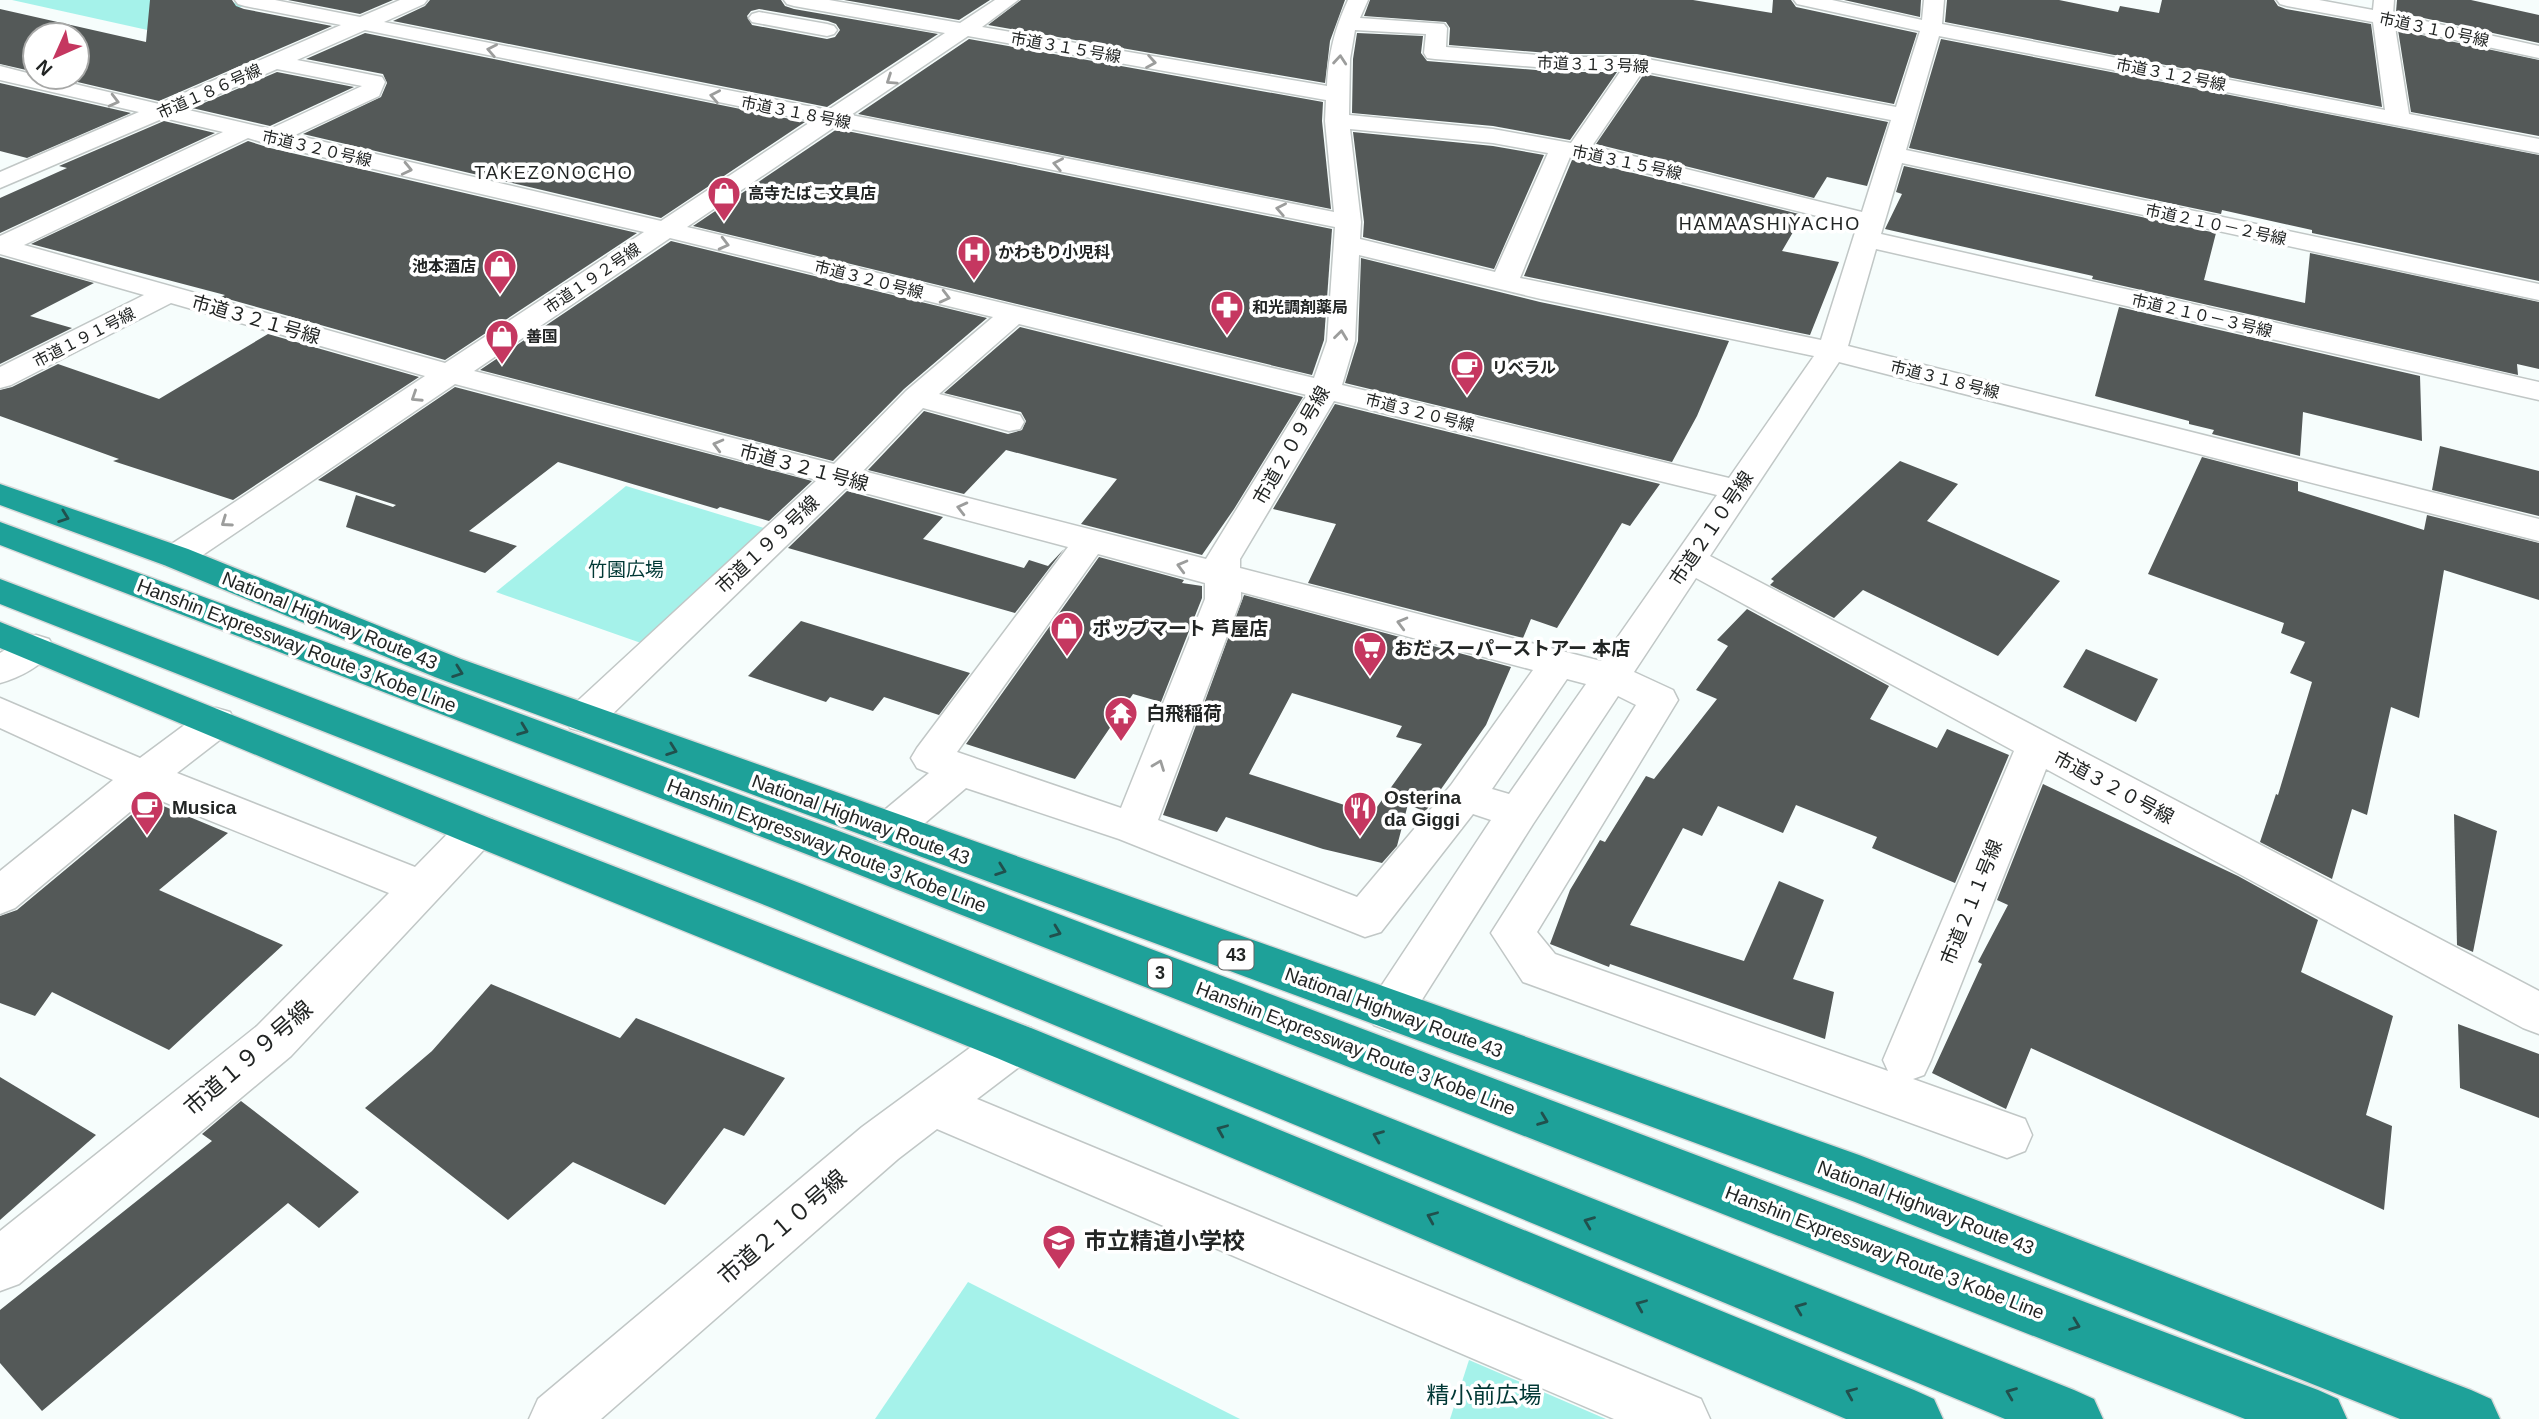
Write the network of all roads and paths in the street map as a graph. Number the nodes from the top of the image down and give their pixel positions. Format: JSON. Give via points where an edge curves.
{"nodes":[{"id":1,"x":245,"y":0,"type":"edge"},
{"id":2,"x":417,"y":0,"type":"edge"},
{"id":3,"x":794,"y":0,"type":"edge"},
{"id":4,"x":1008,"y":0,"type":"edge"},
{"id":5,"x":1804,"y":0,"type":"edge"},
{"id":6,"x":1934,"y":0,"type":"edge"},
{"id":7,"x":2287,"y":0,"type":"edge"},
{"id":8,"x":1352,"y":6,"type":"edge"},
{"id":9,"x":2384,"y":9,"type":"edge"},
{"id":10,"x":760,"y":18,"type":"dead end"},
{"id":11,"x":362,"y":24,"type":"junction"},
{"id":12,"x":1931,"y":28,"type":"junction"},
{"id":13,"x":965,"y":30,"type":"junction"},
{"id":14,"x":841,"y":33,"type":"dead end"},
{"id":15,"x":909,"y":44,"type":"dead end"},
{"id":16,"x":936,"y":49,"type":"junction"},
{"id":17,"x":2539,"y":52,"type":"edge"},
{"id":18,"x":276,"y":62,"type":"junction"},
{"id":19,"x":1637,"y":63,"type":"junction"},
{"id":20,"x":0,"y":73,"type":"edge"},
{"id":21,"x":1338,"y":108,"type":"junction"},
{"id":22,"x":161,"y":112,"type":"junction"},
{"id":23,"x":1903,"y":115,"type":"junction"},
{"id":24,"x":831,"y":119,"type":"junction"},
{"id":25,"x":2398,"y":120,"type":"junction"},
{"id":26,"x":245,"y":131,"type":"junction"},
{"id":27,"x":271,"y":138,"type":"junction"},
{"id":28,"x":2539,"y":146,"type":"edge"},
{"id":29,"x":1569,"y":149,"type":"junction"},
{"id":30,"x":1894,"y":154,"type":"junction"},
{"id":31,"x":0,"y":181,"type":"edge"},
{"id":32,"x":664,"y":229,"type":"junction"},
{"id":33,"x":1869,"y":231,"type":"junction"},
{"id":34,"x":1348,"y":233,"type":"junction"},
{"id":35,"x":0,"y":246,"type":"edge"},
{"id":36,"x":1504,"y":282,"type":"junction"},
{"id":37,"x":2539,"y":292,"type":"edge"},
{"id":38,"x":168,"y":294,"type":"junction"},
{"id":39,"x":1014,"y":314,"type":"junction"},
{"id":40,"x":1832,"y":351,"type":"junction"},
{"id":41,"x":450,"y":374,"type":"junction"},
{"id":42,"x":0,"y":379,"type":"edge"},
{"id":43,"x":1326,"y":389,"type":"junction"},
{"id":44,"x":2539,"y":391,"type":"edge"},
{"id":45,"x":917,"y":397,"type":"junction"},
{"id":46,"x":1009,"y":422,"type":"dead end"},
{"id":47,"x":839,"y":477,"type":"junction"},
{"id":48,"x":1737,"y":490,"type":"junction"},
{"id":49,"x":0,"y":494,"type":"edge"},
{"id":50,"x":2539,"y":530,"type":"edge"},
{"id":51,"x":0,"y":533,"type":"edge"},
{"id":52,"x":1090,"y":541,"type":"junction"},
{"id":53,"x":176,"y":557,"type":"junction"},
{"id":54,"x":1690,"y":560,"type":"junction"},
{"id":55,"x":1224,"y":577,"type":"junction"},
{"id":56,"x":0,"y":591,"type":"edge"},
{"id":57,"x":12,"y":651,"type":"edge"},
{"id":58,"x":1558,"y":663,"type":"junction"},
{"id":59,"x":1611,"y":677,"type":"junction"},
{"id":60,"x":0,"y":712,"type":"edge"},
{"id":61,"x":584,"y":718,"type":"junction"},
{"id":62,"x":216,"y":722,"type":"junction"},
{"id":63,"x":2036,"y":745,"type":"junction"},
{"id":64,"x":960,"y":770,"type":"junction"},
{"id":65,"x":144,"y":777,"type":"junction"},
{"id":66,"x":1465,"y":796,"type":"junction"},
{"id":67,"x":1518,"y":813,"type":"junction"},
{"id":68,"x":1134,"y":828,"type":"junction"},
{"id":69,"x":890,"y":829,"type":"junction"},
{"id":70,"x":477,"y":830,"type":"junction"},
{"id":71,"x":422,"y":888,"type":"junction"},
{"id":72,"x":0,"y":897,"type":"edge"},
{"id":73,"x":1390,"y":1011,"type":"junction"},
{"id":74,"x":2539,"y":1014,"type":"edge"},
{"id":75,"x":1014,"y":1043,"type":"junction"},
{"id":76,"x":1907,"y":1060,"type":"dead end"},
{"id":77,"x":933,"y":1104,"type":"junction"},
{"id":78,"x":2007,"y":1135,"type":"dead end"},
{"id":79,"x":0,"y":1265,"type":"edge"},
{"id":80,"x":558,"y":1419,"type":"edge"},
{"id":81,"x":1681,"y":1419,"type":"edge"},
{"id":82,"x":1914,"y":1419,"type":"edge"},
{"id":83,"x":2074,"y":1419,"type":"edge"},
{"id":84,"x":2318,"y":1419,"type":"edge"},
{"id":85,"x":2471,"y":1419,"type":"edge"}],
"edges":[{"from":1,"to":11,"type":"street","name":"市道３１８号線"},
{"from":2,"to":11,"type":"street","name":"市道１８６号線"},
{"from":3,"to":13,"type":"street","name":"市道３１５号線"},
{"from":4,"to":13,"type":"street","name":"市道１９２号線"},
{"from":5,"to":12,"type":"street","name":"市道３１２号線"},
{"from":6,"to":12,"type":"street","name":"市道２１０号線"},
{"from":7,"to":9,"type":"street","name":"市道３１０号線"},
{"from":8,"to":19,"type":"street","name":"市道３１３号線","via":[[1437,29],[1435,54],[1560,64]]},
{"from":21,"to":8,"type":"street","name":"市道２０９号線","one_way":true,"via":[[1339,60]]},
{"from":9,"to":17,"type":"street","name":"市道３１０号線"},
{"from":9,"to":25,"type":"street"},
{"from":10,"to":14,"type":"street"},
{"from":11,"to":18,"type":"street","name":"市道１８６号線"},
{"from":24,"to":11,"type":"street","name":"市道３１８号線","one_way":true},
{"from":12,"to":23,"type":"street","name":"市道２１０号線"},
{"from":12,"to":25,"type":"street","name":"市道３１２号線"},
{"from":13,"to":16,"type":"street","name":"市道１９２号線"},
{"from":13,"to":21,"type":"street","name":"市道３１５号線","one_way":true},
{"from":15,"to":16,"type":"street"},
{"from":16,"to":24,"type":"street","name":"市道１９２号線","one_way":true},
{"from":18,"to":22,"type":"street","name":"市道１８６号線"},
{"from":18,"to":27,"type":"street","via":[[374,82],[371,92]]},
{"from":19,"to":23,"type":"street","name":"市道３１３号線"},
{"from":19,"to":29,"type":"street"},
{"from":20,"to":22,"type":"street","name":"市道３２０号線","one_way":true},
{"from":21,"to":29,"type":"street","name":"市道３１５号線"},
{"from":21,"to":34,"type":"street","name":"市道２０９号線"},
{"from":22,"to":26,"type":"street","name":"市道３２０号線"},
{"from":22,"to":31,"type":"street","name":"市道１８６号線"},
{"from":23,"to":30,"type":"street","name":"市道２１０号線"},
{"from":24,"to":32,"type":"street","name":"市道１９２号線"},
{"from":34,"to":24,"type":"street","name":"市道３１８号線","one_way":true},
{"from":25,"to":28,"type":"street","name":"市道３１２号線"},
{"from":26,"to":27,"type":"street","name":"市道３２０号線"},
{"from":26,"to":35,"type":"street"},
{"from":27,"to":32,"type":"street","name":"市道３２０号線","one_way":true},
{"from":29,"to":33,"type":"street","name":"市道３１５号線","via":[[1697,176]]},
{"from":29,"to":36,"type":"street"},
{"from":30,"to":33,"type":"street","name":"市道２１０号線"},
{"from":30,"to":37,"type":"street","name":"市道２１０－２号線"},
{"from":32,"to":39,"type":"street","name":"市道３２０号線","one_way":true},
{"from":32,"to":41,"type":"street","name":"市道１９２号線"},
{"from":33,"to":40,"type":"street","name":"市道２１０号線"},
{"from":33,"to":44,"type":"street","name":"市道２１０－３号線"},
{"from":34,"to":36,"type":"street","name":"市道３１８号線"},
{"from":43,"to":34,"type":"street","name":"市道２０９号線","one_way":true,"via":[[1341,341]]},
{"from":35,"to":38,"type":"street","name":"市道３２１号線"},
{"from":36,"to":40,"type":"street","name":"市道３１８号線"},
{"from":38,"to":41,"type":"street","name":"市道３２１号線"},
{"from":38,"to":42,"type":"street","name":"市道１９１号線"},
{"from":39,"to":43,"type":"street","name":"市道３２０号線"},
{"from":39,"to":45,"type":"street","name":"市道１９９号線"},
{"from":40,"to":48,"type":"street","name":"市道２１０号線"},
{"from":40,"to":50,"type":"street","name":"市道３１８号線"},
{"from":47,"to":41,"type":"street","name":"市道３２１号線","one_way":true},
{"from":41,"to":53,"type":"street","name":"市道１９２号線","one_way":true},
{"from":43,"to":48,"type":"street","name":"市道３２０号線"},
{"from":43,"to":55,"type":"street","name":"市道２０９号線","via":[[1223,559]]},
{"from":45,"to":46,"type":"street"},
{"from":45,"to":47,"type":"street","name":"市道１９９号線"},
{"from":52,"to":47,"type":"street","name":"市道３２１号線","one_way":true},
{"from":47,"to":61,"type":"street","name":"市道１９９号線"},
{"from":48,"to":54,"type":"street","name":"市道２１０号線"},
{"from":49,"to":53,"type":"highway","name":"National Highway Route 43","number":"43","one_way":true},
{"from":51,"to":84,"type":"highway","name":"Hanshin Expressway Route 3 Kobe Line","number":"3","one_way":true,"via":[[842,850]]},
{"from":55,"to":52,"type":"street","name":"市道３２１号線","one_way":true},
{"from":52,"to":64,"type":"street","via":[[931,758]]},
{"from":53,"to":61,"type":"highway","name":"National Highway Route 43","number":"43","one_way":true},
{"from":54,"to":59,"type":"street","name":"市道２１０号線"},
{"from":54,"to":63,"type":"street","name":"市道３２０号線"},
{"from":58,"to":55,"type":"street","name":"市道３２１号線","one_way":true},
{"from":68,"to":55,"type":"street","name":"市道２０９号線","one_way":true,"via":[[1223,599]]},
{"from":83,"to":56,"type":"highway","one_way":true,"via":[[787,896]]},
{"from":57,"to":62,"type":"highway"},
{"from":58,"to":59,"type":"street","name":"市道３２１号線"},
{"from":58,"to":66,"type":"street"},
{"from":59,"to":67,"type":"street","name":"市道２１０号線"},
{"from":59,"to":78,"type":"street","name":"市道３２１号線","via":[[1659,700],[1513,933],[1539,968]]},
{"from":60,"to":65,"type":"street"},
{"from":61,"to":69,"type":"highway","name":"National Highway Route 43","number":"43","one_way":true},
{"from":62,"to":65,"type":"street"},
{"from":62,"to":70,"type":"highway"},
{"from":63,"to":74,"type":"street","name":"市道３２０号線"},
{"from":63,"to":76,"type":"street","name":"市道２１１号線"},
{"from":64,"to":68,"type":"street"},
{"from":64,"to":69,"type":"street"},
{"from":65,"to":71,"type":"street"},
{"from":65,"to":72,"type":"street"},
{"from":66,"to":67,"type":"street"},
{"from":66,"to":68,"type":"street","via":[[1365,919]]},
{"from":67,"to":73,"type":"street","name":"市道２１０号線"},
{"from":69,"to":73,"type":"highway","name":"National Highway Route 43","number":"43","one_way":true},
{"from":70,"to":71,"type":"street","name":"市道１９９号線"},
{"from":70,"to":75,"type":"highway"},
{"from":71,"to":79,"type":"street","name":"市道１９９号線","via":[[274,1041]]},
{"from":73,"to":85,"type":"highway","name":"National Highway Route 43","number":"43","via":[[1859,1179]]},
{"from":75,"to":77,"type":"street","name":"市道２１０号線"},
{"from":82,"to":75,"type":"highway","one_way":true},
{"from":77,"to":80,"type":"street","name":"市道２１０号線","via":[[880,1143]]},
{"from":77,"to":81,"type":"street"}]}
